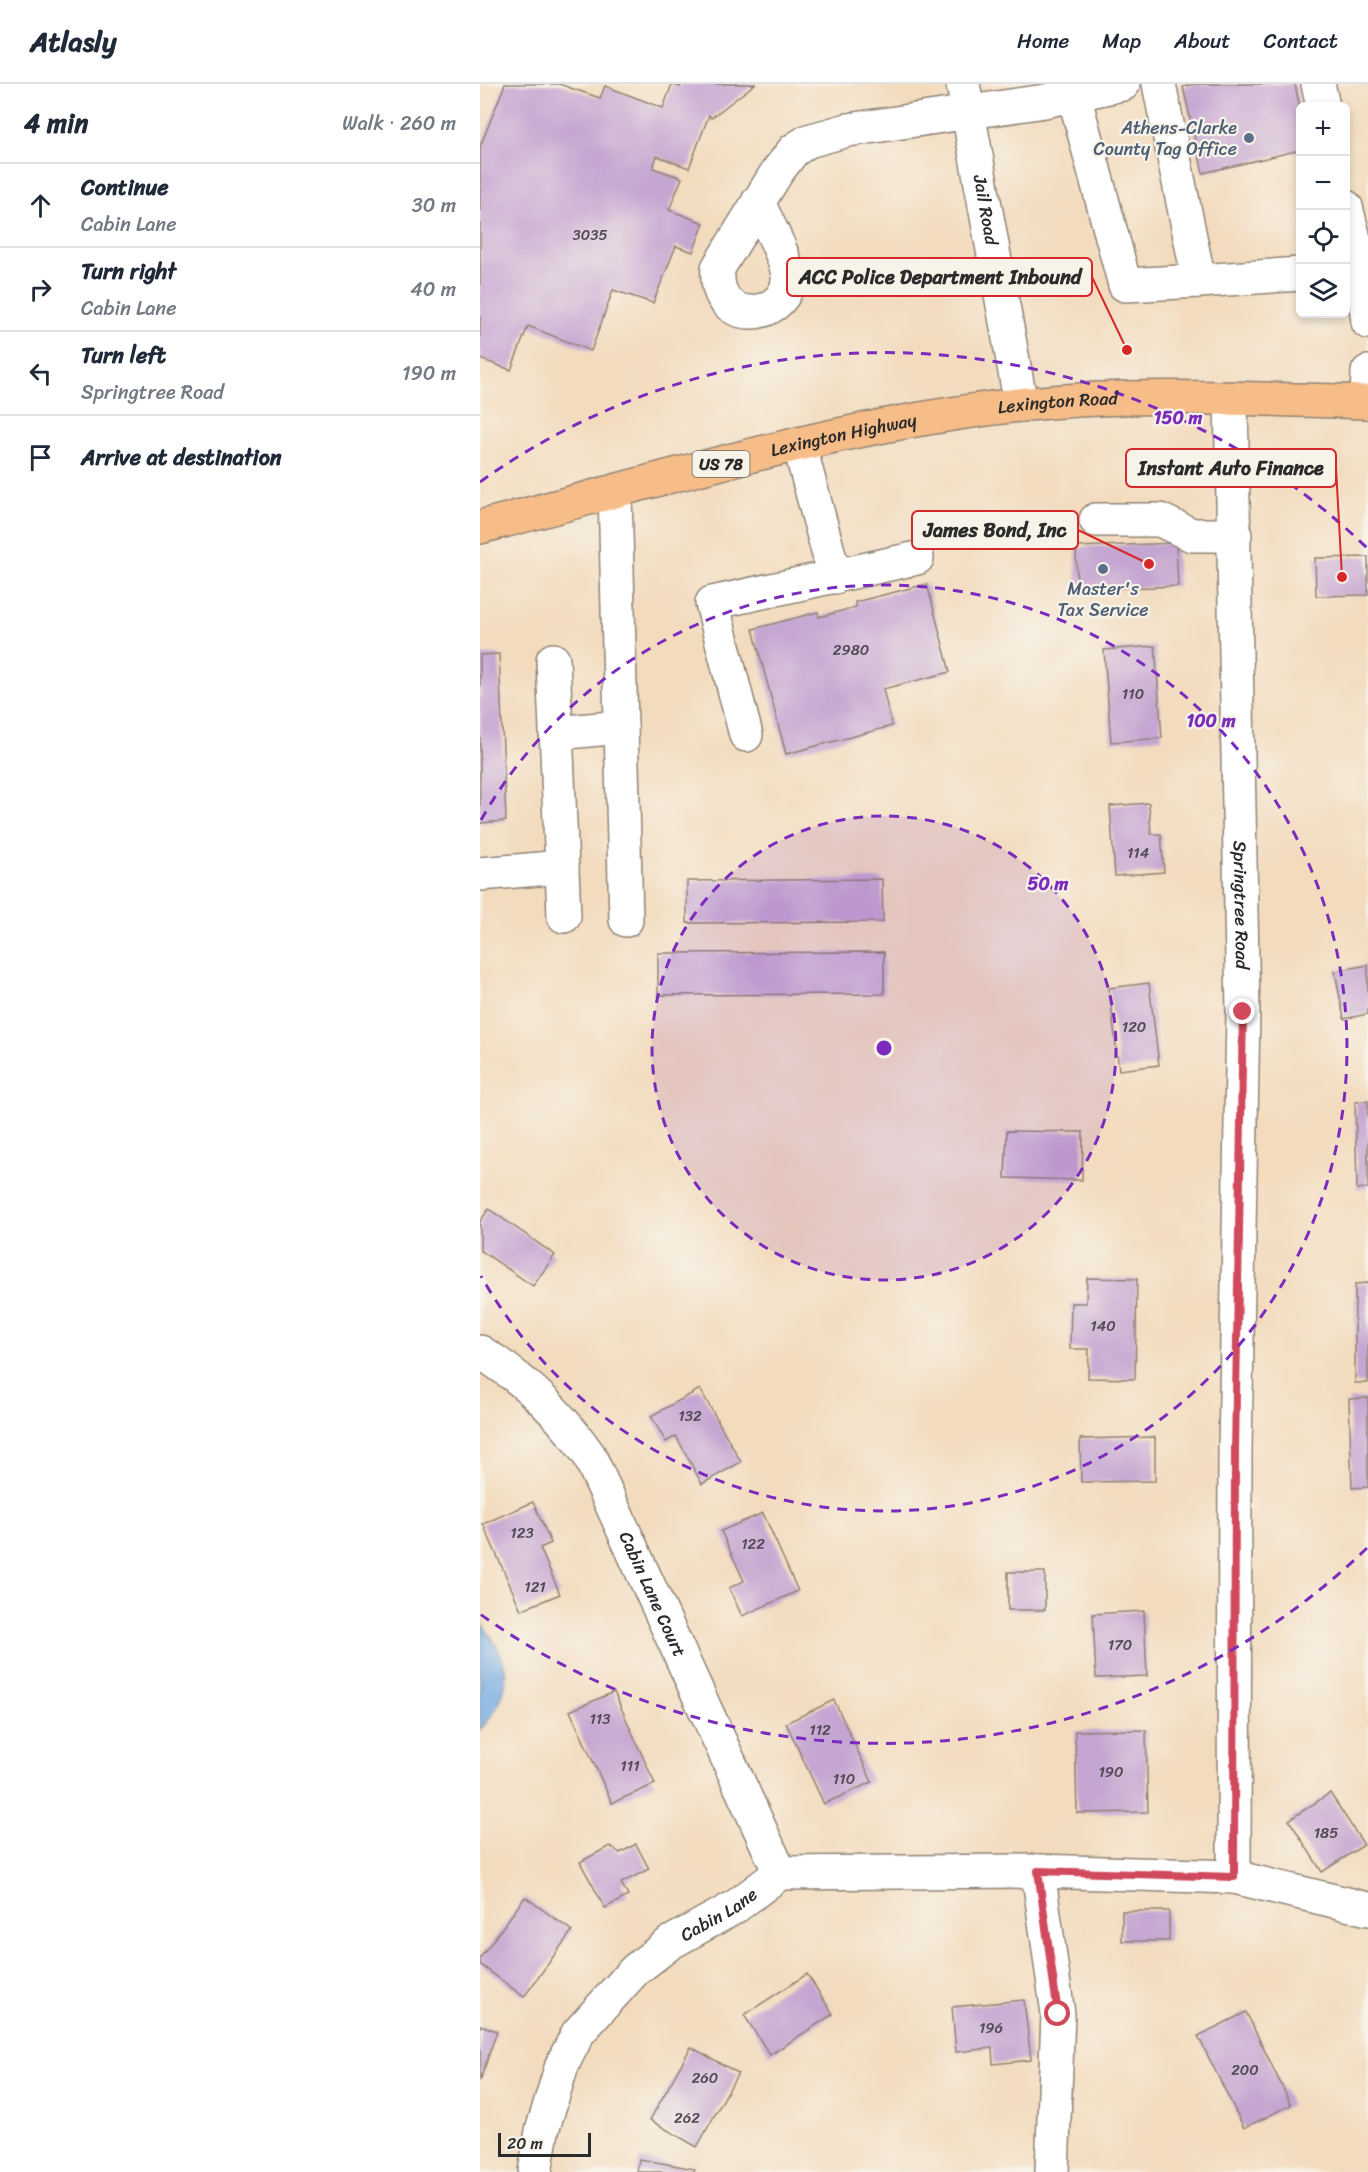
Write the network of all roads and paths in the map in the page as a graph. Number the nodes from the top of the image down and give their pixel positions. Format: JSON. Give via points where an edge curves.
{"nodes":[{"id":1,"x":1123,"y":84,"type":"edge"},
{"id":2,"x":1159,"y":84,"type":"edge"},
{"id":3,"x":1318,"y":84,"type":"edge"},
{"id":4,"x":1073,"y":89,"type":"edge"},
{"id":5,"x":966,"y":98,"type":"edge"},
{"id":6,"x":1322,"y":102,"type":"edge"},
{"id":7,"x":758,"y":202,"type":"dead end"},
{"id":8,"x":1346,"y":210,"type":"edge"},
{"id":9,"x":1354,"y":270,"type":"edge"},
{"id":10,"x":1296,"y":274,"type":"edge"},
{"id":11,"x":1199,"y":281,"type":"junction"},
{"id":12,"x":1368,"y":322,"type":"edge"},
{"id":13,"x":1368,"y":372,"type":"edge"},
{"id":14,"x":1231,"y":399,"type":"junction"},
{"id":15,"x":1368,"y":402,"type":"edge"},
{"id":16,"x":1021,"y":405,"type":"junction"},
{"id":17,"x":964,"y":412,"type":"joint"},
{"id":18,"x":799,"y":444,"type":"junction"},
{"id":19,"x":615,"y":492,"type":"junction"},
{"id":20,"x":1096,"y":520,"type":"dead end"},
{"id":21,"x":480,"y":527,"type":"edge"},
{"id":22,"x":1235,"y":535,"type":"junction"},
{"id":23,"x":917,"y":558,"type":"dead end"},
{"id":24,"x":835,"y":577,"type":"junction"},
{"id":25,"x":553,"y":660,"type":"dead end"},
{"id":26,"x":621,"y":727,"type":"junction"},
{"id":27,"x":556,"y":733,"type":"junction"},
{"id":28,"x":746,"y":735,"type":"dead end"},
{"id":29,"x":562,"y":867,"type":"junction"},
{"id":30,"x":480,"y":874,"type":"edge"},
{"id":31,"x":564,"y":916,"type":"dead end"},
{"id":32,"x":626,"y":920,"type":"dead end"},
{"id":33,"x":480,"y":1352,"type":"edge"},
{"id":34,"x":1038,"y":1871,"type":"junction"},
{"id":35,"x":780,"y":1873,"type":"junction"},
{"id":36,"x":1234,"y":1877,"type":"junction"},
{"id":37,"x":1368,"y":1910,"type":"edge"},
{"id":38,"x":535,"y":2172,"type":"edge"},
{"id":39,"x":1052,"y":2172,"type":"edge"}],
"edges":[{"from":1,"to":4,"type":"street"},
{"from":2,"to":11,"type":"street"},
{"from":3,"to":6,"type":"street"},
{"from":4,"to":5,"type":"street"},
{"from":4,"to":11,"type":"street","via":[[1125,285]]},
{"from":5,"to":7,"type":"street","via":[[808,141],[794,150]]},
{"from":5,"to":16,"type":"street","name":"Jail Road"},
{"from":8,"to":9,"type":"street"},
{"from":9,"to":12,"type":"street"},
{"from":10,"to":11,"type":"street"},
{"from":13,"to":15,"type":"street"},
{"from":14,"to":15,"type":"highway","name":"Lexington Road","number":"US 78"},
{"from":14,"to":16,"type":"highway","name":"Lexington Road","number":"US 78","via":[[1127,398]]},
{"from":14,"to":22,"type":"street","name":"Springtree Road"},
{"from":16,"to":17,"type":"highway","name":"Lexington Road","number":"US 78"},
{"from":17,"to":18,"type":"highway","name":"Lexington Highway","number":"US 78"},
{"from":18,"to":19,"type":"highway","name":"Lexington Highway","number":"US 78"},
{"from":18,"to":24,"type":"street"},
{"from":19,"to":21,"type":"highway","name":"Lexington Highway","number":"US 78"},
{"from":19,"to":26,"type":"street"},
{"from":20,"to":22,"type":"street","via":[[1160,520],[1192,535]]},
{"from":22,"to":36,"type":"street","name":"Springtree Road","via":[[1243,1012],[1235,1450]]},
{"from":23,"to":24,"type":"street"},
{"from":24,"to":28,"type":"street","via":[[712,603]]},
{"from":25,"to":27,"type":"street"},
{"from":26,"to":27,"type":"street"},
{"from":26,"to":32,"type":"street"},
{"from":27,"to":29,"type":"street"},
{"from":29,"to":30,"type":"street"},
{"from":29,"to":31,"type":"street"},
{"from":33,"to":35,"type":"street","name":"Cabin Lane Court","via":[[534,1389],[569,1425],[589,1455]]},
{"from":34,"to":35,"type":"street"},
{"from":34,"to":36,"type":"street"},
{"from":34,"to":39,"type":"street","via":[[1058,2014]]},
{"from":35,"to":38,"type":"street","name":"Cabin Lane","via":[[735,1907],[670,1942],[635,1970],[578,2033],[562,2065],[545,2120]]},
{"from":36,"to":37,"type":"street"}]}
